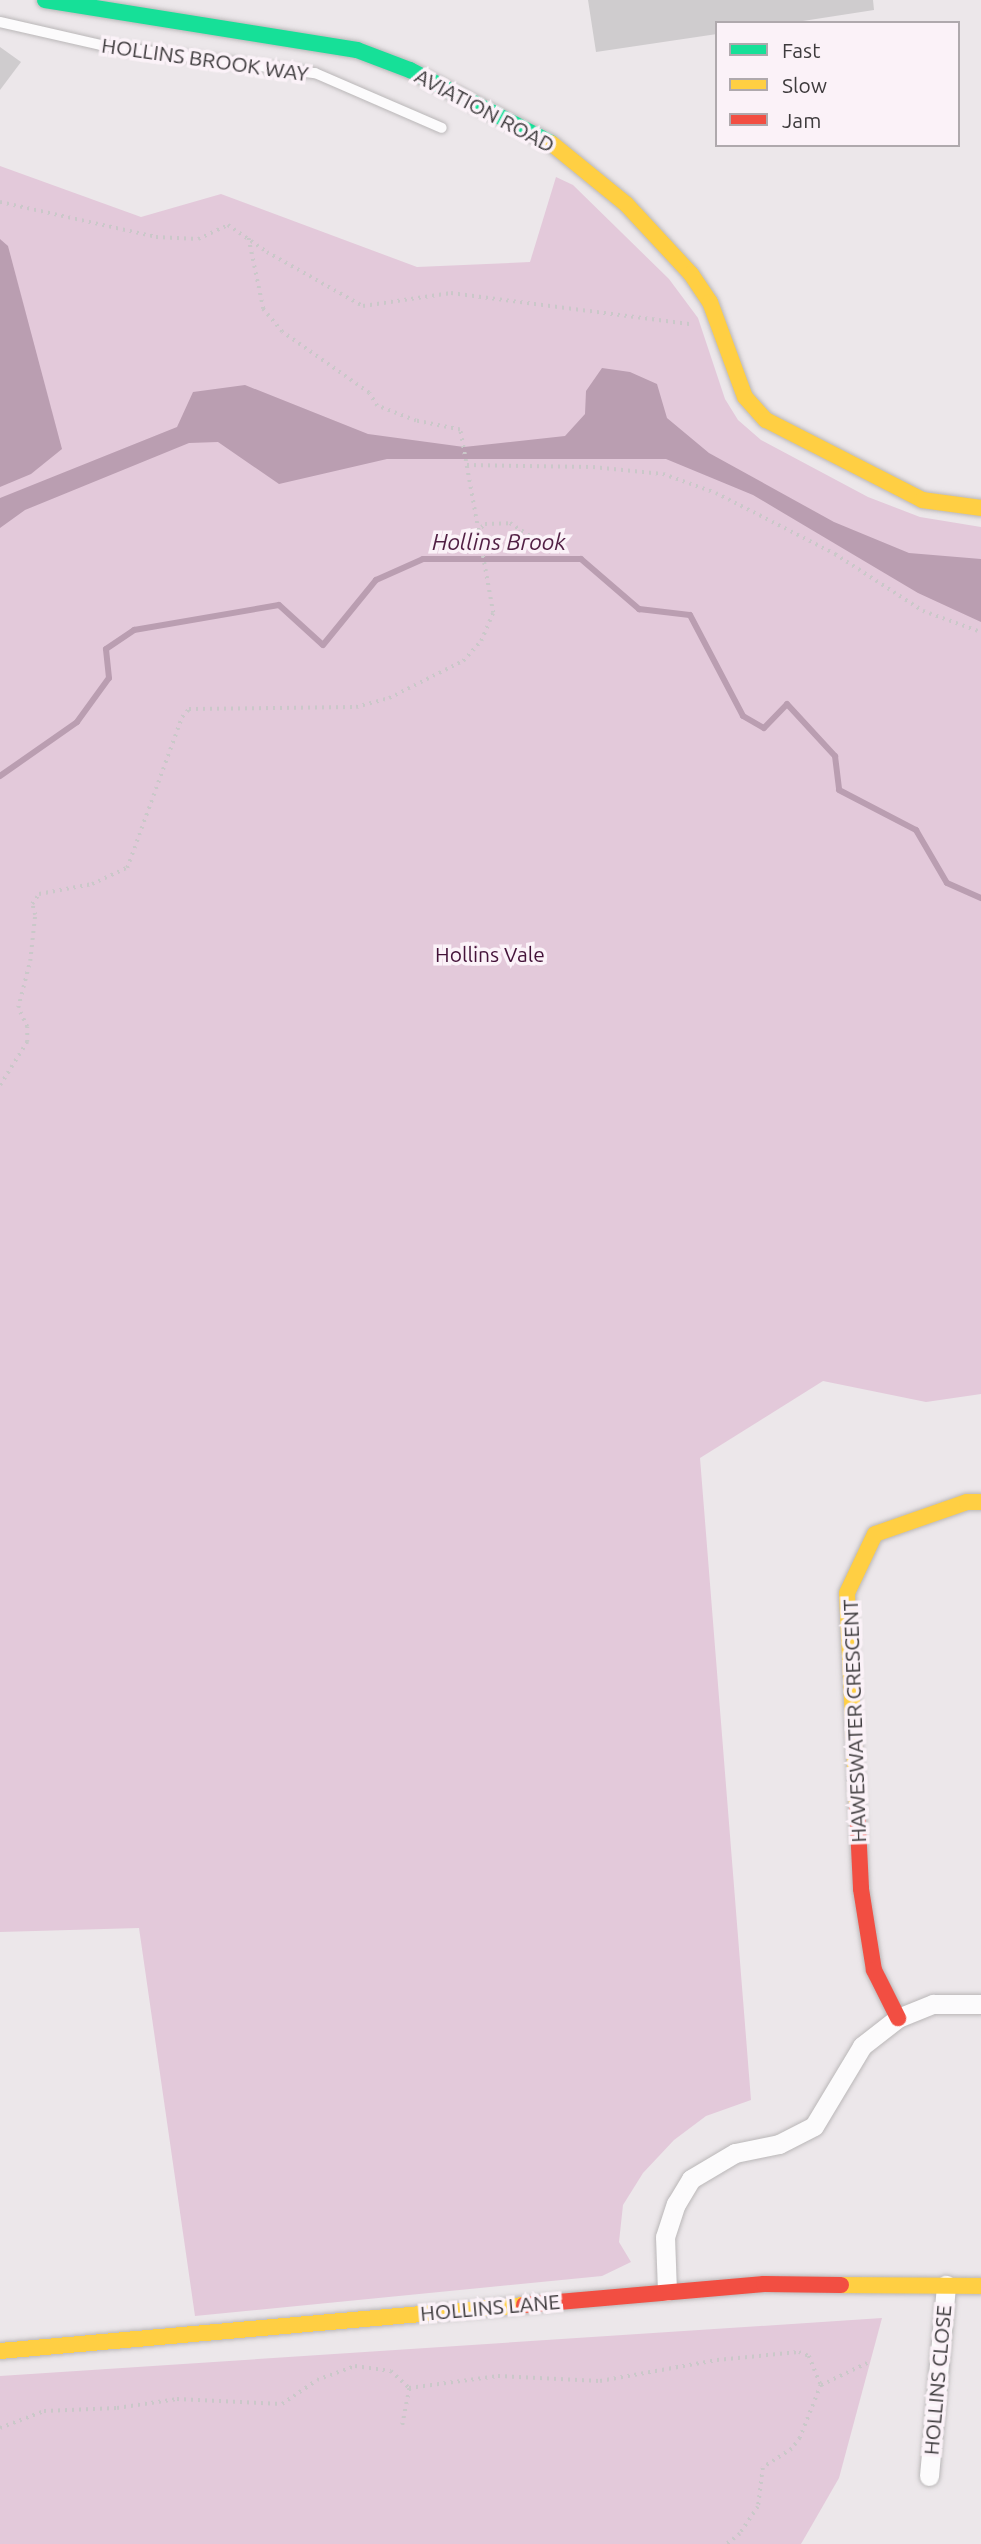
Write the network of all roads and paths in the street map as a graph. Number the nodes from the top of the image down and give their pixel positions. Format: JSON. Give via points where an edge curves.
{"nodes":[{"id":1,"x":45,"y":0,"type":"edge"},
{"id":2,"x":0,"y":22,"type":"edge"},
{"id":3,"x":442,"y":128,"type":"dead end"},
{"id":4,"x":0,"y":202,"type":"edge"},
{"id":5,"x":248,"y":237,"type":"junction"},
{"id":6,"x":721,"y":328,"type":"junction"},
{"id":7,"x":467,"y":464,"type":"junction"},
{"id":8,"x":981,"y":508,"type":"edge"},
{"id":9,"x":518,"y":531,"type":"junction"},
{"id":10,"x":475,"y":532,"type":"junction"},
{"id":11,"x":530,"y":542,"type":"dead end"},
{"id":12,"x":547,"y":547,"type":"dead end"},
{"id":13,"x":981,"y":632,"type":"edge"},
{"id":14,"x":0,"y":1085,"type":"edge"},
{"id":15,"x":981,"y":1502,"type":"edge"},
{"id":16,"x":981,"y":2004,"type":"edge"},
{"id":17,"x":898,"y":2018,"type":"junction"},
{"id":18,"x":946,"y":2284,"type":"junction"},
{"id":19,"x":981,"y":2286,"type":"edge"},
{"id":20,"x":667,"y":2291,"type":"junction"},
{"id":21,"x":0,"y":2351,"type":"edge"},
{"id":22,"x":869,"y":2362,"type":"dead end"},
{"id":23,"x":821,"y":2385,"type":"junction"},
{"id":24,"x":409,"y":2388,"type":"junction"},
{"id":25,"x":402,"y":2425,"type":"dead end"},
{"id":26,"x":0,"y":2428,"type":"edge"},
{"id":27,"x":929,"y":2476,"type":"dead end"},
{"id":28,"x":727,"y":2544,"type":"edge"}],
"edges":[{"from":1,"to":6,"type":"street","name":"AVIATION ROAD","via":[[357,50],[410,70],[554,144],[661,238],[710,302]]},
{"from":2,"to":3,"type":"lane","name":"HOLLINS BROOK WAY","via":[[102,45],[315,73]]},
{"from":4,"to":5,"type":"path","via":[[156,237],[198,239],[228,225]]},
{"from":5,"to":6,"type":"path","via":[[363,306],[451,293]]},
{"from":5,"to":7,"type":"path","via":[[262,309],[282,332],[369,393],[377,406],[416,421],[460,429]]},
{"from":6,"to":8,"type":"street","name":"AVIATION ROAD","via":[[745,397],[766,420],[922,500]]},
{"from":7,"to":10,"type":"path"},
{"from":7,"to":13,"type":"path","via":[[663,474],[716,493],[835,554],[923,611]]},
{"from":9,"to":10,"type":"path","via":[[510,523],[485,524]]},
{"from":9,"to":11,"type":"path"},
{"from":9,"to":12,"type":"path"},
{"from":10,"to":14,"type":"path","via":[[493,612],[481,642],[463,661],[389,698],[356,707],[189,709],[182,717],[127,867],[92,884],[39,894],[32,904],[30,961],[18,1008],[27,1027],[27,1042]]},
{"from":15,"to":17,"type":"street","name":"HAWESWATER CRESCENT","via":[[967,1502],[875,1534],[848,1593],[861,1889],[874,1970]]},
{"from":16,"to":17,"type":"street","via":[[933,2004]]},
{"from":17,"to":20,"type":"street","via":[[862,2046],[829,2108],[814,2126],[779,2144],[735,2153],[691,2179],[665,2237]]},
{"from":18,"to":19,"type":"street","name":"HOLLINS LANE"},
{"from":18,"to":20,"type":"street","name":"HOLLINS LANE","via":[[764,2284]]},
{"from":18,"to":27,"type":"street","name":"HOLLINS CLOSE"},
{"from":20,"to":21,"type":"street","name":"HOLLINS LANE"},
{"from":22,"to":23,"type":"path"},
{"from":23,"to":24,"type":"path","via":[[808,2356],[799,2352],[717,2360],[600,2381],[498,2376]]},
{"from":23,"to":28,"type":"path","via":[[800,2438],[792,2449],[763,2468],[758,2507],[740,2534]]},
{"from":24,"to":25,"type":"path"},
{"from":24,"to":26,"type":"path","via":[[391,2371],[355,2366],[317,2379],[282,2404],[177,2399],[117,2408],[44,2411]]}]}
